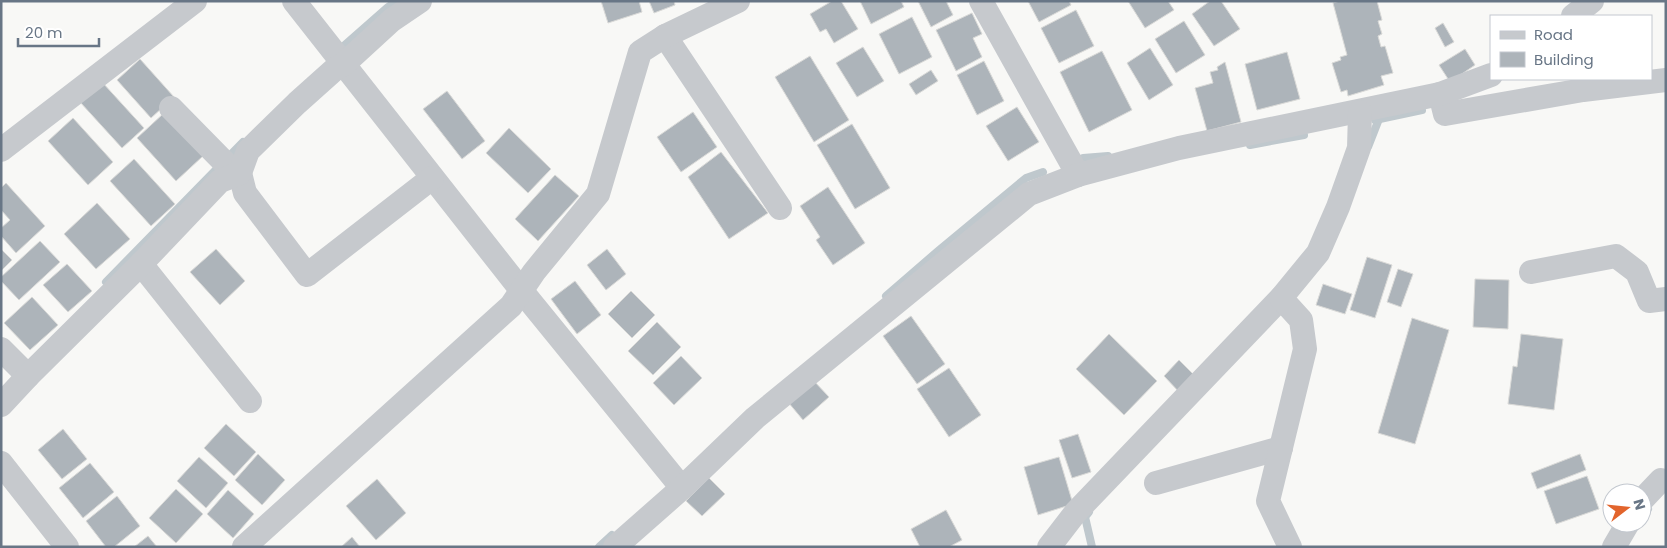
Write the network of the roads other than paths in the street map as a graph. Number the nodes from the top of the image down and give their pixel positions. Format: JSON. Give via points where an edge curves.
{"nodes":[{"id":1,"x":195,"y":1,"type":"edge"},
{"id":2,"x":294,"y":1,"type":"edge"},
{"id":3,"x":420,"y":1,"type":"edge"},
{"id":4,"x":738,"y":1,"type":"edge"},
{"id":5,"x":981,"y":1,"type":"edge"},
{"id":6,"x":1592,"y":1,"type":"edge"},
{"id":7,"x":1573,"y":15,"type":"edge"},
{"id":8,"x":665,"y":36,"type":"junction"},
{"id":9,"x":339,"y":58,"type":"junction"},
{"id":10,"x":1490,"y":75,"type":"edge"},
{"id":11,"x":1666,"y":80,"type":"edge"},
{"id":12,"x":1440,"y":94,"type":"junction"},
{"id":13,"x":171,"y":108,"type":"dead end"},
{"id":14,"x":1360,"y":112,"type":"junction"},
{"id":15,"x":1,"y":150,"type":"edge"},
{"id":16,"x":228,"y":164,"type":"junction"},
{"id":17,"x":1078,"y":175,"type":"junction"},
{"id":18,"x":432,"y":178,"type":"junction"},
{"id":19,"x":780,"y":208,"type":"dead end"},
{"id":20,"x":141,"y":264,"type":"junction"},
{"id":21,"x":1531,"y":272,"type":"dead end"},
{"id":22,"x":526,"y":295,"type":"junction"},
{"id":23,"x":1281,"y":298,"type":"junction"},
{"id":24,"x":1666,"y":299,"type":"edge"},
{"id":25,"x":17,"y":366,"type":"edge"},
{"id":26,"x":250,"y":401,"type":"dead end"},
{"id":27,"x":1,"y":405,"type":"edge"},
{"id":28,"x":1281,"y":448,"type":"junction"},
{"id":29,"x":1,"y":462,"type":"edge"},
{"id":30,"x":678,"y":482,"type":"junction"},
{"id":31,"x":1156,"y":483,"type":"dead end"},
{"id":32,"x":1664,"y":483,"type":"edge"},
{"id":33,"x":1652,"y":492,"type":"edge"},
{"id":34,"x":1622,"y":533,"type":"edge"},
{"id":35,"x":67,"y":547,"type":"edge"},
{"id":36,"x":244,"y":547,"type":"edge"},
{"id":37,"x":615,"y":547,"type":"edge"},
{"id":38,"x":1049,"y":547,"type":"edge"},
{"id":39,"x":1290,"y":547,"type":"edge"},
{"id":40,"x":1614,"y":547,"type":"edge"}],
"edges":[{"from":1,"to":15,"type":"street"},
{"from":2,"to":9,"type":"street"},
{"from":3,"to":9,"type":"street"},
{"from":4,"to":8,"type":"street"},
{"from":5,"to":17,"type":"street"},
{"from":6,"to":7,"type":"street"},
{"from":8,"to":19,"type":"street"},
{"from":8,"to":22,"type":"street","via":[[640,52],[598,194]]},
{"from":9,"to":16,"type":"street","via":[[335,69],[248,151]]},
{"from":9,"to":18,"type":"street"},
{"from":10,"to":12,"type":"street"},
{"from":11,"to":12,"type":"street","via":[[1583,90],[1445,114]]},
{"from":12,"to":14,"type":"street"},
{"from":13,"to":16,"type":"street"},
{"from":14,"to":17,"type":"street","via":[[1180,148]]},
{"from":14,"to":23,"type":"street","via":[[1359,148],[1338,207],[1318,253]]},
{"from":16,"to":18,"type":"street","via":[[245,193],[307,275]]},
{"from":16,"to":20,"type":"street","via":[[220,181]]},
{"from":17,"to":30,"type":"street","via":[[1029,194]]},
{"from":18,"to":22,"type":"street"},
{"from":20,"to":25,"type":"street"},
{"from":20,"to":26,"type":"street"},
{"from":21,"to":24,"type":"street","via":[[1616,256],[1637,272],[1649,301]]},
{"from":22,"to":30,"type":"street"},
{"from":22,"to":36,"type":"street"},
{"from":23,"to":28,"type":"street","via":[[1300,320],[1305,349]]},
{"from":23,"to":38,"type":"street","via":[[1076,512]]},
{"from":25,"to":27,"type":"street"},
{"from":28,"to":31,"type":"street"},
{"from":28,"to":39,"type":"street","via":[[1268,501]]},
{"from":29,"to":35,"type":"street"},
{"from":30,"to":37,"type":"street"},
{"from":32,"to":33,"type":"street"},
{"from":34,"to":40,"type":"street"}]}
